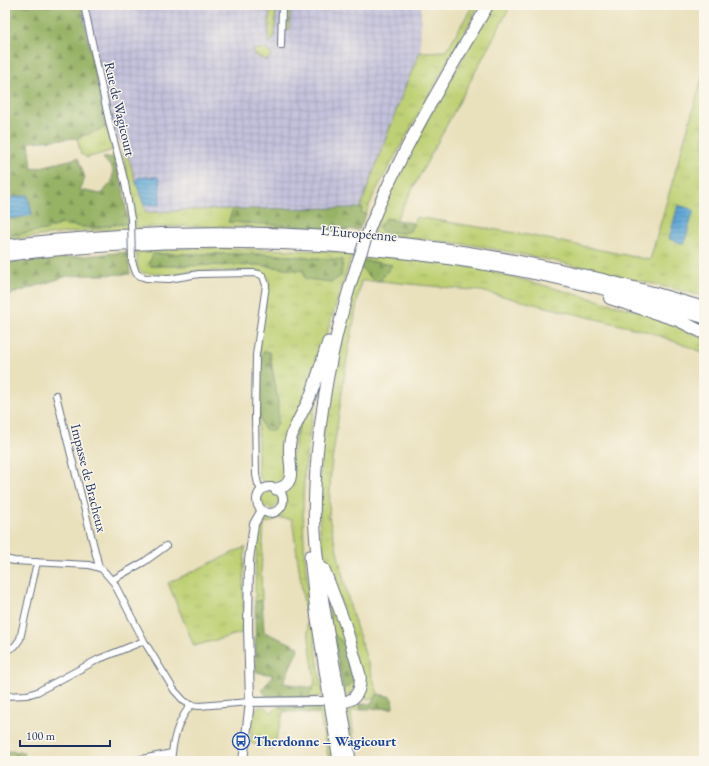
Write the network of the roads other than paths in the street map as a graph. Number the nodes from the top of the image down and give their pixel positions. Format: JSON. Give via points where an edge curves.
{"nodes":[{"id":1,"x":84,"y":5,"type":"edge"},
{"id":2,"x":282,"y":5,"type":"edge"},
{"id":3,"x":483,"y":5,"type":"edge"},
{"id":4,"x":488,"y":5,"type":"edge"},
{"id":5,"x":281,"y":46,"type":"dead end"},
{"id":6,"x":368,"y":227,"type":"junction"},
{"id":7,"x":5,"y":246,"type":"edge"},
{"id":8,"x":5,"y":255,"type":"edge"},
{"id":9,"x":354,"y":264,"type":"junction"},
{"id":10,"x":500,"y":266,"type":"junction"},
{"id":11,"x":584,"y":275,"type":"junction"},
{"id":12,"x":704,"y":300,"type":"edge"},
{"id":13,"x":704,"y":308,"type":"edge"},
{"id":14,"x":704,"y":317,"type":"edge"},
{"id":15,"x":336,"y":318,"type":"junction"},
{"id":16,"x":704,"y":333,"type":"edge"},
{"id":17,"x":56,"y":395,"type":"dead end"},
{"id":18,"x":315,"y":484,"type":"junction"},
{"id":19,"x":276,"y":488,"type":"junction"},
{"id":20,"x":261,"y":490,"type":"junction"},
{"id":21,"x":262,"y":510,"type":"junction"},
{"id":22,"x":166,"y":546,"type":"dead end"},
{"id":23,"x":5,"y":559,"type":"edge"},
{"id":24,"x":37,"y":562,"type":"junction"},
{"id":25,"x":99,"y":567,"type":"junction"},
{"id":26,"x":112,"y":580,"type":"junction"},
{"id":27,"x":144,"y":641,"type":"junction"},
{"id":28,"x":5,"y":651,"type":"edge"},
{"id":29,"x":5,"y":696,"type":"edge"},
{"id":30,"x":348,"y":700,"type":"dead end"},
{"id":31,"x":322,"y":701,"type":"dead end"},
{"id":32,"x":250,"y":702,"type":"junction"},
{"id":33,"x":191,"y":705,"type":"junction"},
{"id":34,"x":172,"y":753,"type":"junction"},
{"id":35,"x":132,"y":761,"type":"edge"},
{"id":36,"x":171,"y":761,"type":"edge"},
{"id":37,"x":243,"y":761,"type":"edge"},
{"id":38,"x":339,"y":761,"type":"edge"},
{"id":39,"x":350,"y":761,"type":"edge"}],
"edges":[{"from":1,"to":20,"type":"street","name":"Rue de Wagicourt","bridge":true,"via":[[125,183],[131,220],[132,261],[136,273],[146,278],[169,279],[199,274],[254,273],[264,278],[266,289],[257,350],[255,395],[256,475]]},
{"from":2,"to":5,"type":"street"},
{"from":3,"to":6,"type":"highway","via":[[393,165]]},
{"from":4,"to":6,"type":"highway","via":[[417,128]]},
{"from":6,"to":9,"type":"highway"},
{"from":7,"to":11,"type":"highway","name":"L'Européenne","via":[[167,233],[309,235],[445,249],[526,262]]},
{"from":8,"to":10,"type":"highway","name":"L'Européenne","via":[[116,244],[180,241],[256,242],[380,250]]},
{"from":9,"to":15,"type":"highway"},
{"from":9,"to":18,"type":"highway","via":[[321,416]]},
{"from":10,"to":14,"type":"highway","name":"L'Européenne","via":[[600,288]]},
{"from":10,"to":16,"type":"highway","via":[[651,311],[684,322]]},
{"from":11,"to":12,"type":"highway","via":[[623,280]]},
{"from":11,"to":13,"type":"highway","name":"L'Européenne"},
{"from":15,"to":19,"type":"highway","via":[[314,387],[290,440],[290,481],[285,486]]},
{"from":15,"to":38,"type":"highway","via":[[316,413],[308,512],[314,598]]},
{"from":17,"to":25,"type":"street","name":"Impasse de Bracheux"},
{"from":18,"to":30,"type":"highway","via":[[318,536],[323,566],[345,624],[360,675],[357,694]]},
{"from":18,"to":39,"type":"highway","via":[[314,527],[318,565]]},
{"from":19,"to":20,"type":"street"},
{"from":19,"to":21,"type":"street","via":[[282,497],[281,506],[272,513]]},
{"from":20,"to":21,"type":"street","via":[[257,500]]},
{"from":21,"to":32,"type":"street","via":[[254,524],[250,560]]},
{"from":22,"to":26,"type":"street"},
{"from":23,"to":24,"type":"street"},
{"from":24,"to":25,"type":"street"},
{"from":24,"to":28,"type":"street","via":[[20,639],[15,646]]},
{"from":25,"to":26,"type":"street"},
{"from":26,"to":27,"type":"street"},
{"from":27,"to":29,"type":"street","via":[[98,659],[37,692]]},
{"from":27,"to":33,"type":"street","via":[[174,690]]},
{"from":31,"to":32,"type":"street"},
{"from":32,"to":33,"type":"street"},
{"from":32,"to":37,"type":"street"},
{"from":33,"to":34,"type":"street","via":[[179,724]]},
{"from":34,"to":35,"type":"street"},
{"from":34,"to":36,"type":"street"}]}
